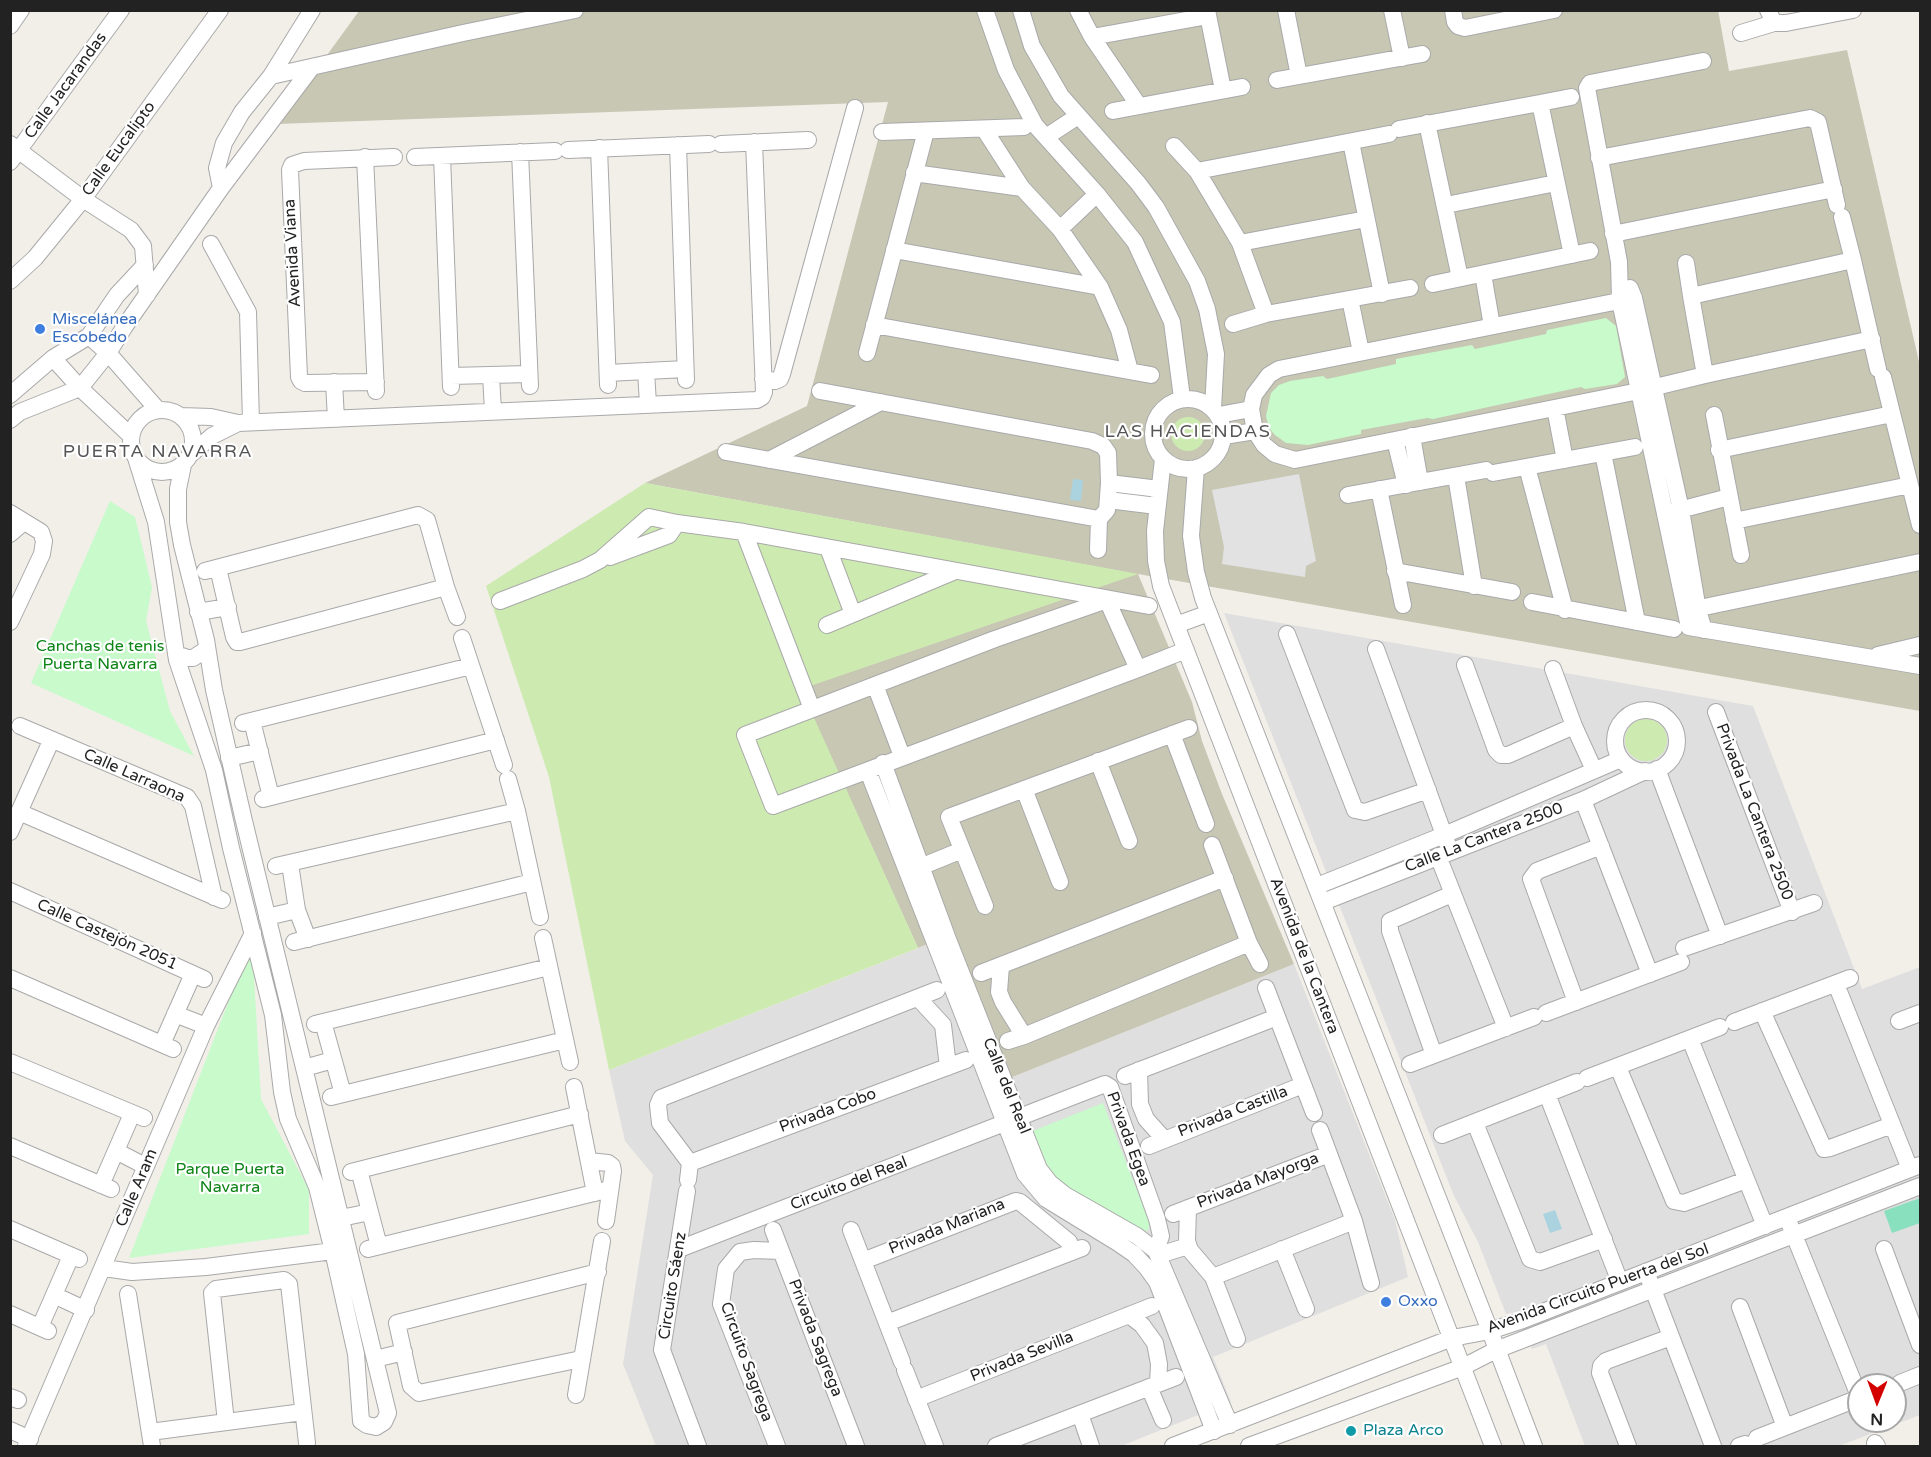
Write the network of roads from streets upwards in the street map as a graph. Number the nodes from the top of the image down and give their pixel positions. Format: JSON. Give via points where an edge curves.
{"nodes":[{"id":1,"x":21,"y":10,"type":"edge"},
{"id":2,"x":121,"y":10,"type":"edge"},
{"id":3,"x":220,"y":10,"type":"edge"},
{"id":4,"x":312,"y":10,"type":"edge"},
{"id":5,"x":575,"y":10,"type":"edge"},
{"id":6,"x":985,"y":10,"type":"edge"},
{"id":7,"x":1021,"y":10,"type":"edge"},
{"id":8,"x":1078,"y":10,"type":"edge"},
{"id":9,"x":1286,"y":10,"type":"edge"},
{"id":10,"x":1392,"y":10,"type":"edge"},
{"id":11,"x":1453,"y":10,"type":"edge"},
{"id":12,"x":1554,"y":10,"type":"edge"},
{"id":13,"x":1853,"y":10,"type":"edge"},
{"id":14,"x":1208,"y":13,"type":"edge"},
{"id":15,"x":1771,"y":17,"type":"edge"},
{"id":16,"x":10,"y":26,"type":"edge"},
{"id":17,"x":1741,"y":33,"type":"dead end"},
{"id":18,"x":1092,"y":37,"type":"junction"},
{"id":19,"x":1422,"y":54,"type":"dead end"},
{"id":20,"x":1402,"y":58,"type":"junction"},
{"id":21,"x":1703,"y":61,"type":"dead end"},
{"id":22,"x":312,"y":67,"type":"junction"},
{"id":23,"x":271,"y":76,"type":"junction"},
{"id":24,"x":1299,"y":76,"type":"junction"},
{"id":25,"x":1277,"y":80,"type":"dead end"},
{"id":26,"x":1242,"y":87,"type":"dead end"},
{"id":27,"x":1223,"y":90,"type":"junction"},
{"id":28,"x":1571,"y":98,"type":"dead end"},
{"id":29,"x":1540,"y":103,"type":"junction"},
{"id":30,"x":1138,"y":106,"type":"junction"},
{"id":31,"x":855,"y":108,"type":"dead end"},
{"id":32,"x":1113,"y":111,"type":"dead end"},
{"id":33,"x":1078,"y":116,"type":"junction"},
{"id":34,"x":1427,"y":123,"type":"junction"},
{"id":35,"x":1024,"y":128,"type":"dead end"},
{"id":36,"x":984,"y":129,"type":"junction"},
{"id":37,"x":926,"y":131,"type":"junction"},
{"id":38,"x":882,"y":132,"type":"dead end"},
{"id":39,"x":1046,"y":137,"type":"junction"},
{"id":40,"x":808,"y":140,"type":"dead end"},
{"id":41,"x":754,"y":142,"type":"junction"},
{"id":42,"x":1351,"y":142,"type":"junction"},
{"id":43,"x":678,"y":145,"type":"junction"},
{"id":44,"x":1174,"y":146,"type":"dead end"},
{"id":45,"x":599,"y":148,"type":"junction"},
{"id":46,"x":520,"y":152,"type":"junction"},
{"id":47,"x":13,"y":153,"type":"edge"},
{"id":48,"x":441,"y":156,"type":"junction"},
{"id":49,"x":365,"y":157,"type":"junction"},
{"id":50,"x":394,"y":157,"type":"dead end"},
{"id":51,"x":416,"y":157,"type":"dead end"},
{"id":52,"x":1599,"y":158,"type":"junction"},
{"id":53,"x":1197,"y":171,"type":"junction"},
{"id":54,"x":914,"y":173,"type":"junction"},
{"id":55,"x":1556,"y":183,"type":"junction"},
{"id":56,"x":221,"y":188,"type":"junction"},
{"id":57,"x":1023,"y":188,"type":"junction"},
{"id":58,"x":1097,"y":194,"type":"junction"},
{"id":59,"x":83,"y":199,"type":"junction"},
{"id":60,"x":1838,"y":204,"type":"junction"},
{"id":61,"x":1446,"y":205,"type":"junction"},
{"id":62,"x":1366,"y":219,"type":"junction"},
{"id":63,"x":1060,"y":229,"type":"junction"},
{"id":64,"x":1613,"y":234,"type":"junction"},
{"id":65,"x":1240,"y":243,"type":"junction"},
{"id":66,"x":211,"y":244,"type":"dead end"},
{"id":67,"x":894,"y":250,"type":"junction"},
{"id":68,"x":1590,"y":251,"type":"dead end"},
{"id":69,"x":1572,"y":255,"type":"junction"},
{"id":70,"x":1853,"y":260,"type":"junction"},
{"id":71,"x":1686,"y":263,"type":"dead end"},
{"id":72,"x":145,"y":265,"type":"junction"},
{"id":73,"x":1483,"y":274,"type":"junction"},
{"id":74,"x":1460,"y":279,"type":"junction"},
{"id":75,"x":10,"y":281,"type":"edge"},
{"id":76,"x":1433,"y":284,"type":"dead end"},
{"id":77,"x":1100,"y":287,"type":"junction"},
{"id":78,"x":1410,"y":288,"type":"dead end"},
{"id":79,"x":1382,"y":294,"type":"junction"},
{"id":80,"x":147,"y":295,"type":"junction"},
{"id":81,"x":1691,"y":296,"type":"junction"},
{"id":82,"x":1350,"y":299,"type":"junction"},
{"id":83,"x":1627,"y":299,"type":"junction"},
{"id":84,"x":1266,"y":314,"type":"junction"},
{"id":85,"x":1233,"y":324,"type":"dead end"},
{"id":86,"x":874,"y":325,"type":"junction"},
{"id":87,"x":1492,"y":326,"type":"junction"},
{"id":88,"x":89,"y":336,"type":"junction"},
{"id":89,"x":1872,"y":339,"type":"junction"},
{"id":90,"x":1360,"y":352,"type":"junction"},
{"id":91,"x":108,"y":353,"type":"junction"},
{"id":92,"x":867,"y":353,"type":"dead end"},
{"id":93,"x":53,"y":358,"type":"junction"},
{"id":94,"x":646,"y":371,"type":"junction"},
{"id":95,"x":1130,"y":371,"type":"junction"},
{"id":96,"x":491,"y":375,"type":"junction"},
{"id":97,"x":1151,"y":375,"type":"dead end"},
{"id":98,"x":1705,"y":375,"type":"junction"},
{"id":99,"x":763,"y":379,"type":"junction"},
{"id":100,"x":334,"y":382,"type":"junction"},
{"id":101,"x":80,"y":388,"type":"junction"},
{"id":102,"x":1646,"y":390,"type":"junction"},
{"id":103,"x":820,"y":391,"type":"dead end"},
{"id":104,"x":10,"y":395,"type":"edge"},
{"id":105,"x":1182,"y":398,"type":"junction"},
{"id":106,"x":881,"y":402,"type":"junction"},
{"id":107,"x":648,"y":404,"type":"junction"},
{"id":108,"x":1551,"y":409,"type":"junction"},
{"id":109,"x":158,"y":410,"type":"junction"},
{"id":110,"x":1251,"y":410,"type":"junction"},
{"id":111,"x":493,"y":411,"type":"junction"},
{"id":112,"x":1216,"y":411,"type":"junction"},
{"id":113,"x":1892,"y":414,"type":"junction"},
{"id":114,"x":1714,"y":415,"type":"dead end"},
{"id":115,"x":181,"y":416,"type":"junction"},
{"id":116,"x":336,"y":418,"type":"junction"},
{"id":117,"x":10,"y":420,"type":"edge"},
{"id":118,"x":245,"y":422,"type":"junction"},
{"id":119,"x":1255,"y":431,"type":"junction"},
{"id":120,"x":131,"y":436,"type":"junction"},
{"id":121,"x":1224,"y":436,"type":"junction"},
{"id":122,"x":1404,"y":438,"type":"junction"},
{"id":123,"x":1635,"y":447,"type":"dead end"},
{"id":124,"x":1719,"y":450,"type":"junction"},
{"id":125,"x":726,"y":452,"type":"dead end"},
{"id":126,"x":1603,"y":453,"type":"junction"},
{"id":127,"x":187,"y":459,"type":"junction"},
{"id":128,"x":1163,"y":459,"type":"junction"},
{"id":129,"x":768,"y":460,"type":"junction"},
{"id":130,"x":1561,"y":460,"type":"junction"},
{"id":131,"x":137,"y":461,"type":"junction"},
{"id":132,"x":1527,"y":467,"type":"junction"},
{"id":133,"x":1196,"y":468,"type":"junction"},
{"id":134,"x":1456,"y":476,"type":"junction"},
{"id":135,"x":1413,"y":484,"type":"junction"},
{"id":136,"x":1910,"y":485,"type":"junction"},
{"id":137,"x":1379,"y":489,"type":"junction"},
{"id":138,"x":1108,"y":492,"type":"junction"},
{"id":139,"x":1348,"y":495,"type":"dead end"},
{"id":140,"x":1729,"y":497,"type":"junction"},
{"id":141,"x":1158,"y":498,"type":"junction"},
{"id":142,"x":1673,"y":512,"type":"junction"},
{"id":143,"x":17,"y":518,"type":"edge"},
{"id":144,"x":1099,"y":519,"type":"junction"},
{"id":145,"x":1734,"y":521,"type":"junction"},
{"id":146,"x":677,"y":523,"type":"junction"},
{"id":147,"x":1920,"y":525,"type":"edge"},
{"id":148,"x":744,"y":532,"type":"junction"},
{"id":149,"x":10,"y":534,"type":"edge"},
{"id":150,"x":828,"y":548,"type":"junction"},
{"id":151,"x":1098,"y":550,"type":"dead end"},
{"id":152,"x":1741,"y":555,"type":"dead end"},
{"id":153,"x":600,"y":560,"type":"junction"},
{"id":154,"x":1920,"y":562,"type":"edge"},
{"id":155,"x":954,"y":572,"type":"junction"},
{"id":156,"x":1395,"y":572,"type":"junction"},
{"id":157,"x":1474,"y":585,"type":"junction"},
{"id":158,"x":446,"y":587,"type":"junction"},
{"id":159,"x":1512,"y":592,"type":"dead end"},
{"id":160,"x":1107,"y":600,"type":"junction"},
{"id":161,"x":500,"y":601,"type":"dead end"},
{"id":162,"x":1532,"y":602,"type":"dead end"},
{"id":163,"x":1403,"y":605,"type":"dead end"},
{"id":164,"x":1149,"y":606,"type":"dead end"},
{"id":165,"x":228,"y":607,"type":"junction"},
{"id":166,"x":1565,"y":610,"type":"junction"},
{"id":167,"x":1692,"y":610,"type":"junction"},
{"id":168,"x":198,"y":612,"type":"junction"},
{"id":169,"x":1209,"y":613,"type":"junction"},
{"id":170,"x":853,"y":614,"type":"junction"},
{"id":171,"x":457,"y":617,"type":"dead end"},
{"id":172,"x":10,"y":622,"type":"edge"},
{"id":173,"x":1637,"y":622,"type":"junction"},
{"id":174,"x":827,"y":625,"type":"dead end"},
{"id":175,"x":1176,"y":625,"type":"junction"},
{"id":176,"x":1674,"y":629,"type":"dead end"},
{"id":177,"x":1287,"y":634,"type":"dead end"},
{"id":178,"x":462,"y":638,"type":"dead end"},
{"id":179,"x":205,"y":642,"type":"junction"},
{"id":180,"x":174,"y":645,"type":"junction"},
{"id":181,"x":1920,"y":645,"type":"edge"},
{"id":182,"x":1376,"y":649,"type":"dead end"},
{"id":183,"x":1186,"y":650,"type":"junction"},
{"id":184,"x":1872,"y":657,"type":"junction"},
{"id":185,"x":471,"y":666,"type":"junction"},
{"id":186,"x":1465,"y":666,"type":"dead end"},
{"id":187,"x":1920,"y":666,"type":"edge"},
{"id":188,"x":1138,"y":669,"type":"junction"},
{"id":189,"x":1554,"y":669,"type":"dead end"},
{"id":190,"x":874,"y":685,"type":"junction"},
{"id":191,"x":812,"y":709,"type":"junction"},
{"id":192,"x":1716,"y":712,"type":"dead end"},
{"id":193,"x":20,"y":726,"type":"dead end"},
{"id":194,"x":1574,"y":726,"type":"junction"},
{"id":195,"x":1189,"y":728,"type":"dead end"},
{"id":196,"x":1172,"y":734,"type":"junction"},
{"id":197,"x":496,"y":740,"type":"junction"},
{"id":198,"x":51,"y":741,"type":"junction"},
{"id":199,"x":260,"y":751,"type":"junction"},
{"id":200,"x":902,"y":756,"type":"junction"},
{"id":201,"x":229,"y":758,"type":"junction"},
{"id":202,"x":1621,"y":759,"type":"junction"},
{"id":203,"x":1098,"y":762,"type":"junction"},
{"id":204,"x":876,"y":767,"type":"junction"},
{"id":205,"x":1594,"y":770,"type":"junction"},
{"id":206,"x":1651,"y":770,"type":"junction"},
{"id":207,"x":1024,"y":789,"type":"junction"},
{"id":208,"x":1428,"y":790,"type":"junction"},
{"id":209,"x":1583,"y":800,"type":"junction"},
{"id":210,"x":517,"y":811,"type":"junction"},
{"id":211,"x":19,"y":812,"type":"junction"},
{"id":212,"x":1206,"y":824,"type":"dead end"},
{"id":213,"x":10,"y":832,"type":"edge"},
{"id":214,"x":1444,"y":835,"type":"junction"},
{"id":215,"x":1129,"y":841,"type":"dead end"},
{"id":216,"x":1212,"y":845,"type":"dead end"},
{"id":217,"x":1601,"y":846,"type":"junction"},
{"id":218,"x":231,"y":848,"type":"junction"},
{"id":219,"x":962,"y":850,"type":"junction"},
{"id":220,"x":205,"y":854,"type":"junction"},
{"id":221,"x":1444,"y":854,"type":"junction"},
{"id":222,"x":914,"y":869,"type":"junction"},
{"id":223,"x":1225,"y":878,"type":"junction"},
{"id":224,"x":532,"y":882,"type":"junction"},
{"id":225,"x":1060,"y":882,"type":"dead end"},
{"id":226,"x":10,"y":891,"type":"edge"},
{"id":227,"x":1320,"y":894,"type":"junction"},
{"id":228,"x":1452,"y":894,"type":"junction"},
{"id":229,"x":1814,"y":903,"type":"dead end"},
{"id":230,"x":985,"y":906,"type":"dead end"},
{"id":231,"x":297,"y":910,"type":"junction"},
{"id":232,"x":1792,"y":912,"type":"junction"},
{"id":233,"x":267,"y":917,"type":"junction"},
{"id":234,"x":540,"y":917,"type":"dead end"},
{"id":235,"x":253,"y":933,"type":"junction"},
{"id":236,"x":1720,"y":936,"type":"junction"},
{"id":237,"x":543,"y":938,"type":"dead end"},
{"id":238,"x":1249,"y":943,"type":"junction"},
{"id":239,"x":1260,"y":964,"type":"dead end"},
{"id":240,"x":1001,"y":966,"type":"junction"},
{"id":241,"x":549,"y":967,"type":"junction"},
{"id":242,"x":981,"y":973,"type":"dead end"},
{"id":243,"x":1650,"y":974,"type":"junction"},
{"id":244,"x":10,"y":978,"type":"edge"},
{"id":245,"x":1266,"y":988,"type":"dead end"},
{"id":246,"x":937,"y":990,"type":"dead end"},
{"id":247,"x":918,"y":998,"type":"junction"},
{"id":248,"x":1003,"y":1002,"type":"junction"},
{"id":249,"x":1576,"y":1002,"type":"junction"},
{"id":250,"x":1762,"y":1011,"type":"junction"},
{"id":251,"x":1920,"y":1013,"type":"edge"},
{"id":252,"x":175,"y":1014,"type":"junction"},
{"id":253,"x":970,"y":1014,"type":"junction"},
{"id":254,"x":1277,"y":1017,"type":"junction"},
{"id":255,"x":1899,"y":1021,"type":"dead end"},
{"id":256,"x":943,"y":1025,"type":"junction"},
{"id":257,"x":206,"y":1026,"type":"junction"},
{"id":258,"x":1506,"y":1028,"type":"junction"},
{"id":259,"x":1690,"y":1039,"type":"junction"},
{"id":260,"x":565,"y":1040,"type":"junction"},
{"id":261,"x":1434,"y":1055,"type":"junction"},
{"id":262,"x":333,"y":1060,"type":"junction"},
{"id":263,"x":966,"y":1060,"type":"dead end"},
{"id":264,"x":10,"y":1062,"type":"edge"},
{"id":265,"x":570,"y":1062,"type":"dead end"},
{"id":266,"x":1410,"y":1064,"type":"dead end"},
{"id":267,"x":948,"y":1066,"type":"junction"},
{"id":268,"x":1618,"y":1066,"type":"junction"},
{"id":269,"x":304,"y":1068,"type":"junction"},
{"id":270,"x":1302,"y":1084,"type":"junction"},
{"id":271,"x":309,"y":1086,"type":"junction"},
{"id":272,"x":574,"y":1087,"type":"dead end"},
{"id":273,"x":282,"y":1092,"type":"junction"},
{"id":274,"x":1547,"y":1094,"type":"junction"},
{"id":275,"x":1140,"y":1104,"type":"junction"},
{"id":276,"x":1119,"y":1112,"type":"junction"},
{"id":277,"x":315,"y":1113,"type":"junction"},
{"id":278,"x":1314,"y":1113,"type":"dead end"},
{"id":279,"x":580,"y":1114,"type":"junction"},
{"id":280,"x":288,"y":1119,"type":"junction"},
{"id":281,"x":1012,"y":1121,"type":"junction"},
{"id":282,"x":1475,"y":1123,"type":"junction"},
{"id":283,"x":1892,"y":1125,"type":"junction"},
{"id":284,"x":1320,"y":1130,"type":"dead end"},
{"id":285,"x":1442,"y":1136,"type":"dead end"},
{"id":286,"x":10,"y":1146,"type":"edge"},
{"id":287,"x":116,"y":1151,"type":"junction"},
{"id":288,"x":1329,"y":1154,"type":"junction"},
{"id":289,"x":690,"y":1162,"type":"junction"},
{"id":290,"x":145,"y":1166,"type":"junction"},
{"id":291,"x":1915,"y":1167,"type":"edge"},
{"id":292,"x":1746,"y":1179,"type":"junction"},
{"id":293,"x":1920,"y":1185,"type":"edge"},
{"id":294,"x":603,"y":1191,"type":"junction"},
{"id":295,"x":370,"y":1212,"type":"junction"},
{"id":296,"x":1071,"y":1215,"type":"junction"},
{"id":297,"x":1786,"y":1217,"type":"junction"},
{"id":298,"x":341,"y":1218,"type":"junction"},
{"id":299,"x":606,"y":1221,"type":"dead end"},
{"id":300,"x":1354,"y":1221,"type":"junction"},
{"id":301,"x":1765,"y":1226,"type":"junction"},
{"id":302,"x":10,"y":1229,"type":"edge"},
{"id":303,"x":732,"y":1229,"type":"junction"},
{"id":304,"x":773,"y":1230,"type":"dead end"},
{"id":305,"x":851,"y":1230,"type":"dead end"},
{"id":306,"x":1057,"y":1233,"type":"junction"},
{"id":307,"x":1794,"y":1234,"type":"junction"},
{"id":308,"x":1604,"y":1239,"type":"junction"},
{"id":309,"x":602,"y":1241,"type":"dead end"},
{"id":310,"x":1188,"y":1246,"type":"junction"},
{"id":311,"x":679,"y":1249,"type":"junction"},
{"id":312,"x":1884,"y":1249,"type":"dead end"},
{"id":313,"x":1282,"y":1250,"type":"junction"},
{"id":314,"x":333,"y":1251,"type":"junction"},
{"id":315,"x":781,"y":1251,"type":"junction"},
{"id":316,"x":740,"y":1252,"type":"junction"},
{"id":317,"x":1158,"y":1253,"type":"junction"},
{"id":318,"x":863,"y":1261,"type":"junction"},
{"id":319,"x":247,"y":1262,"type":"junction"},
{"id":320,"x":104,"y":1268,"type":"junction"},
{"id":321,"x":598,"y":1272,"type":"junction"},
{"id":322,"x":1646,"y":1272,"type":"junction"},
{"id":323,"x":1213,"y":1277,"type":"junction"},
{"id":324,"x":1620,"y":1282,"type":"junction"},
{"id":325,"x":1371,"y":1283,"type":"dead end"},
{"id":326,"x":249,"y":1284,"type":"junction"},
{"id":327,"x":1653,"y":1289,"type":"junction"},
{"id":328,"x":128,"y":1294,"type":"dead end"},
{"id":329,"x":54,"y":1295,"type":"junction"},
{"id":330,"x":1152,"y":1306,"type":"dead end"},
{"id":331,"x":1740,"y":1307,"type":"dead end"},
{"id":332,"x":1306,"y":1309,"type":"dead end"},
{"id":333,"x":86,"y":1310,"type":"junction"},
{"id":334,"x":10,"y":1314,"type":"edge"},
{"id":335,"x":1129,"y":1315,"type":"junction"},
{"id":336,"x":887,"y":1323,"type":"junction"},
{"id":337,"x":1490,"y":1331,"type":"junction"},
{"id":338,"x":1176,"y":1333,"type":"junction"},
{"id":339,"x":1671,"y":1337,"type":"junction"},
{"id":340,"x":1452,"y":1338,"type":"junction"},
{"id":341,"x":1237,"y":1339,"type":"dead end"},
{"id":342,"x":1155,"y":1343,"type":"junction"},
{"id":343,"x":1920,"y":1345,"type":"edge"},
{"id":344,"x":1496,"y":1350,"type":"junction"},
{"id":345,"x":404,"y":1352,"type":"junction"},
{"id":346,"x":1194,"y":1356,"type":"junction"},
{"id":347,"x":375,"y":1359,"type":"junction"},
{"id":348,"x":581,"y":1359,"type":"junction"},
{"id":349,"x":1462,"y":1367,"type":"junction"},
{"id":350,"x":1849,"y":1373,"type":"edge"},
{"id":351,"x":1176,"y":1377,"type":"dead end"},
{"id":352,"x":1154,"y":1385,"type":"junction"},
{"id":353,"x":1205,"y":1385,"type":"junction"},
{"id":354,"x":576,"y":1395,"type":"dead end"},
{"id":355,"x":916,"y":1399,"type":"junction"},
{"id":356,"x":1847,"y":1402,"type":"edge"},
{"id":357,"x":303,"y":1412,"type":"junction"},
{"id":358,"x":1080,"y":1414,"type":"junction"},
{"id":359,"x":1163,"y":1420,"type":"dead end"},
{"id":360,"x":226,"y":1422,"type":"junction"},
{"id":361,"x":1230,"y":1425,"type":"junction"},
{"id":362,"x":1785,"y":1427,"type":"junction"},
{"id":363,"x":10,"y":1430,"type":"edge"},
{"id":364,"x":1214,"y":1431,"type":"junction"},
{"id":365,"x":151,"y":1439,"type":"edge"},
{"id":366,"x":28,"y":1443,"type":"edge"},
{"id":367,"x":307,"y":1443,"type":"dead end"},
{"id":368,"x":1747,"y":1443,"type":"edge"},
{"id":369,"x":1006,"y":1445,"type":"edge"},
{"id":370,"x":698,"y":1446,"type":"edge"},
{"id":371,"x":777,"y":1446,"type":"edge"},
{"id":372,"x":856,"y":1446,"type":"edge"},
{"id":373,"x":935,"y":1446,"type":"edge"},
{"id":374,"x":1091,"y":1446,"type":"edge"},
{"id":375,"x":1173,"y":1446,"type":"edge"},
{"id":376,"x":1249,"y":1446,"type":"edge"},
{"id":377,"x":1493,"y":1446,"type":"edge"},
{"id":378,"x":1534,"y":1446,"type":"edge"},
{"id":379,"x":1628,"y":1446,"type":"edge"},
{"id":380,"x":1713,"y":1446,"type":"edge"}],
"edges":[{"from":1,"to":16,"type":"street"},
{"from":2,"to":47,"type":"street","name":"Calle Jacarandas"},
{"from":3,"to":59,"type":"street","name":"Calle Eucalipto"},
{"from":4,"to":23,"type":"street"},
{"from":5,"to":22,"type":"street"},
{"from":6,"to":39,"type":"street","via":[[1006,70],[1026,110]]},
{"from":7,"to":33,"type":"street","via":[[1032,46],[1061,96]]},
{"from":8,"to":18,"type":"street"},
{"from":9,"to":24,"type":"street"},
{"from":10,"to":20,"type":"street"},
{"from":11,"to":12,"type":"street","via":[[1458,26],[1465,28]]},
{"from":13,"to":15,"type":"street","via":[[1802,21]]},
{"from":14,"to":18,"type":"street"},
{"from":14,"to":27,"type":"street"},
{"from":15,"to":17,"type":"street"},
{"from":18,"to":30,"type":"street"},
{"from":19,"to":20,"type":"street"},
{"from":20,"to":24,"type":"street"},
{"from":21,"to":52,"type":"street","via":[[1590,83],[1587,94]]},
{"from":22,"to":23,"type":"street"},
{"from":22,"to":56,"type":"street"},
{"from":23,"to":56,"type":"street","via":[[224,143],[217,168]]},
{"from":24,"to":25,"type":"street"},
{"from":26,"to":27,"type":"street"},
{"from":27,"to":30,"type":"street"},
{"from":28,"to":29,"type":"street"},
{"from":29,"to":34,"type":"street"},
{"from":29,"to":55,"type":"street"},
{"from":30,"to":32,"type":"street"},
{"from":31,"to":99,"type":"street","via":[[782,374],[775,381]]},
{"from":33,"to":39,"type":"street"},
{"from":33,"to":112,"type":"street","via":[[1156,207],[1197,281],[1216,354]]},
{"from":34,"to":42,"type":"street"},
{"from":34,"to":61,"type":"street"},
{"from":35,"to":36,"type":"street"},
{"from":36,"to":37,"type":"street"},
{"from":36,"to":57,"type":"street"},
{"from":37,"to":38,"type":"street"},
{"from":37,"to":54,"type":"street"},
{"from":39,"to":58,"type":"street"},
{"from":40,"to":41,"type":"street"},
{"from":41,"to":43,"type":"street"},
{"from":41,"to":99,"type":"street"},
{"from":42,"to":53,"type":"street"},
{"from":42,"to":62,"type":"street"},
{"from":43,"to":45,"type":"street"},
{"from":43,"to":94,"type":"street","via":[[686,375]]},
{"from":44,"to":53,"type":"street"},
{"from":45,"to":46,"type":"street"},
{"from":45,"to":94,"type":"street","via":[[608,379]]},
{"from":46,"to":48,"type":"street"},
{"from":46,"to":96,"type":"street","via":[[530,380]]},
{"from":47,"to":59,"type":"street"},
{"from":48,"to":51,"type":"street"},
{"from":48,"to":96,"type":"street","via":[[451,381]]},
{"from":49,"to":50,"type":"street","name":"Avenida Viana"},
{"from":49,"to":100,"type":"street","name":"Avenida Viana","via":[[376,386]]},
{"from":49,"to":100,"type":"street","name":"Avenida Viana","via":[[304,161],[292,165],[290,170],[299,377],[305,383]]},
{"from":52,"to":60,"type":"street","via":[[1810,118],[1818,122]]},
{"from":52,"to":64,"type":"street"},
{"from":53,"to":65,"type":"street"},
{"from":54,"to":57,"type":"street"},
{"from":54,"to":67,"type":"street"},
{"from":55,"to":61,"type":"street"},
{"from":55,"to":69,"type":"street"},
{"from":56,"to":80,"type":"street"},
{"from":57,"to":63,"type":"street"},
{"from":58,"to":63,"type":"street"},
{"from":58,"to":105,"type":"street","via":[[1135,242],[1172,322]]},
{"from":59,"to":72,"type":"street","via":[[131,230],[143,246]]},
{"from":59,"to":75,"type":"street","name":"Calle Eucalipto","via":[[35,258]]},
{"from":60,"to":64,"type":"street"},
{"from":60,"to":70,"type":"street"},
{"from":61,"to":74,"type":"street"},
{"from":62,"to":65,"type":"street"},
{"from":62,"to":79,"type":"street"},
{"from":63,"to":77,"type":"street"},
{"from":64,"to":83,"type":"street"},
{"from":65,"to":84,"type":"street"},
{"from":66,"to":118,"type":"street","via":[[248,312]]},
{"from":67,"to":77,"type":"street"},
{"from":67,"to":86,"type":"street"},
{"from":68,"to":69,"type":"street"},
{"from":69,"to":73,"type":"street"},
{"from":70,"to":81,"type":"street"},
{"from":70,"to":89,"type":"street"},
{"from":71,"to":81,"type":"street"},
{"from":72,"to":80,"type":"street"},
{"from":72,"to":88,"type":"street","via":[[117,295]]},
{"from":73,"to":74,"type":"street"},
{"from":73,"to":87,"type":"street"},
{"from":74,"to":76,"type":"street"},
{"from":77,"to":95,"type":"street","via":[[1119,330]]},
{"from":78,"to":79,"type":"street"},
{"from":79,"to":82,"type":"street"},
{"from":80,"to":91,"type":"street"},
{"from":81,"to":98,"type":"street"},
{"from":82,"to":84,"type":"street"},
{"from":82,"to":90,"type":"street"},
{"from":83,"to":87,"type":"street"},
{"from":83,"to":102,"type":"street"},
{"from":84,"to":85,"type":"street"},
{"from":86,"to":92,"type":"street"},
{"from":86,"to":95,"type":"street"},
{"from":87,"to":90,"type":"street"},
{"from":88,"to":91,"type":"street"},
{"from":88,"to":93,"type":"street"},
{"from":89,"to":98,"type":"street"},
{"from":89,"to":113,"type":"street"},
{"from":90,"to":110,"type":"street","via":[[1279,369],[1269,375],[1254,395]]},
{"from":91,"to":101,"type":"street"},
{"from":91,"to":109,"type":"street"},
{"from":93,"to":101,"type":"street"},
{"from":93,"to":104,"type":"street"},
{"from":94,"to":107,"type":"street"},
{"from":95,"to":97,"type":"street"},
{"from":96,"to":111,"type":"street"},
{"from":98,"to":102,"type":"street"},
{"from":99,"to":107,"type":"street","via":[[764,392],[757,400]]},
{"from":100,"to":116,"type":"street"},
{"from":101,"to":117,"type":"street"},
{"from":101,"to":120,"type":"street"},
{"from":102,"to":108,"type":"street"},
{"from":102,"to":142,"type":"street"},
{"from":103,"to":106,"type":"street"},
{"from":105,"to":112,"type":"street","via":[[1204,401]]},
{"from":105,"to":128,"type":"street","via":[[1156,418],[1153,439]]},
{"from":106,"to":129,"type":"street"},
{"from":106,"to":138,"type":"street","via":[[1092,441],[1108,453]]},
{"from":107,"to":111,"type":"street"},
{"from":108,"to":122,"type":"street"},
{"from":108,"to":130,"type":"street"},
{"from":109,"to":115,"type":"street"},
{"from":109,"to":120,"type":"street","via":[[136,424]]},
{"from":110,"to":112,"type":"street"},
{"from":110,"to":119,"type":"street"},
{"from":111,"to":116,"type":"street"},
{"from":112,"to":121,"type":"street"},
{"from":113,"to":124,"type":"street"},
{"from":113,"to":136,"type":"street"},
{"from":114,"to":124,"type":"street"},
{"from":115,"to":118,"type":"street"},
{"from":115,"to":127,"type":"street","via":[[193,434],[194,444]]},
{"from":116,"to":118,"type":"street"},
{"from":118,"to":127,"type":"street","via":[[212,436]]},
{"from":119,"to":121,"type":"street"},
{"from":119,"to":122,"type":"street","via":[[1275,454],[1295,460]]},
{"from":120,"to":131,"type":"street"},
{"from":121,"to":133,"type":"street","via":[[1215,458]]},
{"from":122,"to":135,"type":"street"},
{"from":123,"to":126,"type":"street"},
{"from":124,"to":140,"type":"street"},
{"from":125,"to":129,"type":"street"},
{"from":126,"to":130,"type":"street"},
{"from":126,"to":173,"type":"street"},
{"from":127,"to":131,"type":"street","via":[[172,471],[159,473]]},
{"from":127,"to":168,"type":"street","via":[[178,489],[178,522]]},
{"from":128,"to":133,"type":"street","via":[[1178,468]]},
{"from":128,"to":141,"type":"street","name":"Avenida de la Cantera"},
{"from":129,"to":144,"type":"street"},
{"from":130,"to":132,"type":"street"},
{"from":131,"to":180,"type":"street","via":[[156,522]]},
{"from":132,"to":134,"type":"street"},
{"from":132,"to":166,"type":"street"},
{"from":133,"to":169,"type":"street","via":[[1192,547]]},
{"from":134,"to":135,"type":"street"},
{"from":134,"to":157,"type":"street"},
{"from":135,"to":137,"type":"street"},
{"from":136,"to":145,"type":"street"},
{"from":136,"to":147,"type":"street"},
{"from":137,"to":139,"type":"street"},
{"from":137,"to":156,"type":"street"},
{"from":138,"to":141,"type":"street"},
{"from":138,"to":144,"type":"street","via":[[1107,510]]},
{"from":140,"to":142,"type":"street"},
{"from":140,"to":145,"type":"street"},
{"from":141,"to":175,"type":"street","name":"Avenida de la Cantera","via":[[1157,568]]},
{"from":142,"to":167,"type":"street"},
{"from":143,"to":149,"type":"street"},
{"from":143,"to":172,"type":"street","via":[[40,532],[45,541]]},
{"from":144,"to":151,"type":"street"},
{"from":145,"to":152,"type":"street"},
{"from":146,"to":148,"type":"street"},
{"from":146,"to":153,"type":"street","via":[[669,536]]},
{"from":146,"to":153,"type":"street","via":[[649,517]]},
{"from":148,"to":150,"type":"street"},
{"from":148,"to":191,"type":"street"},
{"from":150,"to":155,"type":"street"},
{"from":150,"to":170,"type":"street"},
{"from":153,"to":161,"type":"street"},
{"from":154,"to":167,"type":"street"},
{"from":155,"to":160,"type":"street"},
{"from":155,"to":170,"type":"street"},
{"from":156,"to":157,"type":"street"},
{"from":156,"to":163,"type":"street"},
{"from":157,"to":159,"type":"street"},
{"from":158,"to":165,"type":"street","via":[[240,642],[235,639]]},
{"from":158,"to":165,"type":"street","via":[[427,520],[418,515],[212,569]]},
{"from":158,"to":171,"type":"street"},
{"from":160,"to":164,"type":"street"},
{"from":160,"to":188,"type":"street"},
{"from":160,"to":190,"type":"street"},
{"from":162,"to":166,"type":"street"},
{"from":165,"to":168,"type":"street"},
{"from":166,"to":173,"type":"street"},
{"from":167,"to":184,"type":"street","via":[[1704,630]]},
{"from":168,"to":179,"type":"street"},
{"from":169,"to":175,"type":"street"},
{"from":169,"to":227,"type":"street"},
{"from":170,"to":174,"type":"street"},
{"from":173,"to":176,"type":"street"},
{"from":175,"to":183,"type":"street","name":"Avenida de la Cantera"},
{"from":177,"to":208,"type":"street","via":[[1355,810],[1365,812]]},
{"from":178,"to":185,"type":"street"},
{"from":179,"to":180,"type":"street","via":[[193,658],[180,656]]},
{"from":179,"to":180,"type":"street","via":[[196,629],[187,628],[179,631]]},
{"from":179,"to":201,"type":"street"},
{"from":180,"to":218,"type":"street","via":[[214,770]]},
{"from":181,"to":184,"type":"street"},
{"from":182,"to":208,"type":"street"},
{"from":183,"to":188,"type":"street"},
{"from":183,"to":340,"type":"street","name":"Avenida de la Cantera"},
{"from":184,"to":187,"type":"street"},
{"from":185,"to":197,"type":"street"},
{"from":185,"to":199,"type":"street","via":[[248,722]]},
{"from":186,"to":194,"type":"street","via":[[1501,755]]},
{"from":188,"to":200,"type":"street"},
{"from":189,"to":194,"type":"street"},
{"from":190,"to":191,"type":"street"},
{"from":190,"to":200,"type":"street"},
{"from":191,"to":204,"type":"street","via":[[745,735],[773,806]]},
{"from":192,"to":232,"type":"street","name":"Privada La Cantera 2500"},
{"from":193,"to":198,"type":"street","name":"Calle Larraona"},
{"from":194,"to":205,"type":"street"},
{"from":195,"to":196,"type":"street"},
{"from":196,"to":203,"type":"street"},
{"from":196,"to":212,"type":"street"},
{"from":197,"to":199,"type":"street","via":[[267,798]]},
{"from":197,"to":210,"type":"street"},
{"from":198,"to":211,"type":"street"},
{"from":198,"to":220,"type":"street","name":"Calle Larraona","via":[[187,797],[193,806]]},
{"from":199,"to":201,"type":"street"},
{"from":200,"to":204,"type":"street"},
{"from":201,"to":233,"type":"street"},
{"from":202,"to":205,"type":"street","name":"Calle La Cantera 2500"},
{"from":202,"to":206,"type":"street","via":[[1636,770]]},
{"from":202,"to":206,"type":"street","via":[[1615,740],[1617,730],[1630,714],[1640,710],[1660,713],[1674,728],[1676,748],[1671,758]]},
{"from":203,"to":207,"type":"street"},
{"from":203,"to":215,"type":"street"},
{"from":204,"to":222,"type":"street","name":"Calle del Real"},
{"from":205,"to":214,"type":"street","name":"Calle La Cantera 2500"},
{"from":206,"to":209,"type":"street","name":"Calle La Cantera 2500"},
{"from":206,"to":236,"type":"street"},
{"from":207,"to":219,"type":"street","via":[[949,817]]},
{"from":207,"to":225,"type":"street"},
{"from":208,"to":214,"type":"street"},
{"from":209,"to":217,"type":"street"},
{"from":209,"to":221,"type":"street","name":"Calle La Cantera 2500"},
{"from":210,"to":224,"type":"street"},
{"from":210,"to":231,"type":"street","via":[[283,865]]},
{"from":211,"to":213,"type":"street"},
{"from":211,"to":220,"type":"street","name":"Calle Larraona","via":[[219,899]]},
{"from":214,"to":221,"type":"street"},
{"from":214,"to":227,"type":"street","name":"Calle La Cantera 2500"},
{"from":216,"to":223,"type":"street"},
{"from":217,"to":243,"type":"street"},
{"from":217,"to":249,"type":"street","via":[[1537,871],[1531,879]]},
{"from":218,"to":220,"type":"street"},
{"from":218,"to":235,"type":"street"},
{"from":219,"to":222,"type":"street"},
{"from":219,"to":230,"type":"street"},
{"from":221,"to":227,"type":"street","name":"Calle La Cantera 2500"},
{"from":221,"to":228,"type":"street"},
{"from":222,"to":253,"type":"street","name":"Calle del Real"},
{"from":223,"to":238,"type":"street"},
{"from":223,"to":240,"type":"street"},
{"from":224,"to":231,"type":"street","via":[[301,940]]},
{"from":224,"to":234,"type":"street"},
{"from":226,"to":252,"type":"street","name":"Calle Castejón 2051","via":[[198,977]]},
{"from":227,"to":337,"type":"street"},
{"from":228,"to":258,"type":"street"},
{"from":228,"to":261,"type":"street","via":[[1390,921],[1390,932]]},
{"from":229,"to":232,"type":"street","name":"Privada La Cantera 2500"},
{"from":231,"to":233,"type":"street"},
{"from":232,"to":236,"type":"street","name":"Privada La Cantera 2500"},
{"from":233,"to":269,"type":"street"},
{"from":235,"to":257,"type":"street","name":"Calle Aram"},
{"from":235,"to":273,"type":"street","via":[[273,1015]]},
{"from":236,"to":243,"type":"street","name":"Privada La Cantera 2500"},
{"from":237,"to":241,"type":"street"},
{"from":238,"to":239,"type":"street"},
{"from":238,"to":248,"type":"street","via":[[1016,1038]]},
{"from":240,"to":242,"type":"street"},
{"from":240,"to":248,"type":"street","via":[[999,992]]},
{"from":241,"to":260,"type":"street"},
{"from":241,"to":262,"type":"street","via":[[319,1023]]},
{"from":243,"to":249,"type":"street","name":"Privada La Cantera 2500"},
{"from":244,"to":252,"type":"street","via":[[167,1046]]},
{"from":245,"to":254,"type":"street","name":"Privada Castilla"},
{"from":246,"to":247,"type":"street"},
{"from":247,"to":256,"type":"street"},
{"from":247,"to":289,"type":"street","via":[[661,1098],[657,1105],[660,1123]]},
{"from":248,"to":253,"type":"street"},
{"from":249,"to":258,"type":"street","name":"Privada La Cantera 2500"},
{"from":250,"to":259,"type":"street"},
{"from":250,"to":283,"type":"street","via":[[1824,1149]]},
{"from":250,"to":283,"type":"street","via":[[1843,981]]},
{"from":251,"to":255,"type":"street"},
{"from":252,"to":257,"type":"street"},
{"from":253,"to":256,"type":"street"},
{"from":253,"to":281,"type":"street","name":"Calle del Real"},
{"from":254,"to":270,"type":"street","name":"Privada Castilla"},
{"from":254,"to":275,"type":"street","name":"Privada Castilla","via":[[1132,1073]]},
{"from":256,"to":267,"type":"street"},
{"from":257,"to":290,"type":"street","name":"Calle Aram"},
{"from":258,"to":261,"type":"street","name":"Privada La Cantera 2500"},
{"from":259,"to":268,"type":"street"},
{"from":259,"to":292,"type":"street"},
{"from":260,"to":262,"type":"street","via":[[337,1096]]},
{"from":260,"to":265,"type":"street"},
{"from":261,"to":266,"type":"street","name":"Privada La Cantera 2500"},
{"from":262,"to":269,"type":"street"},
{"from":263,"to":267,"type":"street","name":"Privada Cobo"},
{"from":264,"to":287,"type":"street","via":[[138,1116]]},
{"from":267,"to":289,"type":"street","name":"Privada Cobo"},
{"from":268,"to":274,"type":"street"},
{"from":268,"to":292,"type":"street","via":[[1674,1201],[1684,1203]]},
{"from":269,"to":271,"type":"street"},
{"from":270,"to":275,"type":"street","name":"Privada Castilla","via":[[1156,1142]]},
{"from":270,"to":278,"type":"street","name":"Privada Castilla"},
{"from":271,"to":273,"type":"street"},
{"from":271,"to":277,"type":"street"},
{"from":272,"to":279,"type":"street"},
{"from":273,"to":280,"type":"street"},
{"from":274,"to":282,"type":"street"},
{"from":274,"to":308,"type":"street"},
{"from":275,"to":276,"type":"street"},
{"from":276,"to":281,"type":"street","name":"Privada Egea","via":[[1110,1087],[1105,1084]]},
{"from":276,"to":317,"type":"street","name":"Privada Egea","via":[[1157,1219],[1161,1236]]},
{"from":277,"to":280,"type":"street"},
{"from":277,"to":298,"type":"street"},
{"from":279,"to":294,"type":"street","via":[[589,1161],[612,1166]]},
{"from":279,"to":295,"type":"street","via":[[355,1171]]},
{"from":280,"to":314,"type":"street","via":[[317,1187]]},
{"from":281,"to":296,"type":"street","name":"Calle del Real","via":[[1025,1174],[1046,1199]]},
{"from":281,"to":303,"type":"street","name":"Circuito del Real"},
{"from":281,"to":317,"type":"street","name":"Calle del Real","via":[[1050,1183]]},
{"from":282,"to":285,"type":"street"},
{"from":282,"to":308,"type":"street","via":[[1530,1259],[1540,1262]]},
{"from":283,"to":291,"type":"street"},
{"from":284,"to":288,"type":"street","name":"Privada Mayorga"},
{"from":286,"to":287,"type":"street","via":[[106,1187]]},
{"from":287,"to":290,"type":"street"},
{"from":288,"to":300,"type":"street","name":"Privada Mayorga"},
{"from":288,"to":310,"type":"street","name":"Privada Mayorga","via":[[1180,1211]]},
{"from":289,"to":311,"type":"street","name":"Circuito Sáenz"},
{"from":290,"to":320,"type":"street","name":"Calle Aram"},
{"from":291,"to":297,"type":"street","name":"Avenida Circuito Puerta del Sol"},
{"from":292,"to":301,"type":"street"},
{"from":293,"to":307,"type":"street","name":"Avenida Circuito Puerta del Sol"},
{"from":294,"to":295,"type":"street","via":[[374,1248]]},
{"from":294,"to":299,"type":"street"},
{"from":295,"to":298,"type":"street"},
{"from":296,"to":306,"type":"street"},
{"from":296,"to":338,"type":"street","name":"Calle del Real","via":[[1134,1254],[1147,1268],[1157,1282]]},
{"from":297,"to":301,"type":"street","name":"Avenida Circuito Puerta del Sol"},
{"from":297,"to":307,"type":"street"},
{"from":298,"to":347,"type":"street"},
{"from":300,"to":313,"type":"street"},
{"from":300,"to":325,"type":"street","name":"Privada Mayorga"},
{"from":301,"to":322,"type":"street","name":"Avenida Circuito Puerta del Sol"},
{"from":302,"to":329,"type":"street","via":[[76,1257]]},
{"from":303,"to":311,"type":"street","name":"Circuito del Real"},
{"from":303,"to":316,"type":"street"},
{"from":304,"to":315,"type":"street","name":"Privada Sagrega"},
{"from":305,"to":318,"type":"street"},
{"from":306,"to":318,"type":"street","name":"Privada Mariana","via":[[1016,1201]]},
{"from":306,"to":336,"type":"street","name":"Privada Mariana","via":[[1078,1249]]},
{"from":307,"to":327,"type":"street","name":"Avenida Circuito Puerta del Sol"},
{"from":307,"to":350,"type":"street"},
{"from":308,"to":324,"type":"street"},
{"from":309,"to":321,"type":"street"},
{"from":310,"to":317,"type":"street"},
{"from":310,"to":323,"type":"street"},
{"from":311,"to":370,"type":"street","name":"Circuito Sáenz","via":[[662,1350]]},
{"from":312,"to":343,"type":"street"},
{"from":313,"to":323,"type":"street"},
{"from":313,"to":332,"type":"street"},
{"from":314,"to":319,"type":"street"},
{"from":314,"to":347,"type":"street","via":[[356,1354],[362,1420],[376,1427],[388,1413]]},
{"from":315,"to":316,"type":"street"},
{"from":315,"to":372,"type":"street","name":"Privada Sagrega"},
{"from":316,"to":371,"type":"street","name":"Circuito Sagrega","via":[[726,1269],[722,1304]]},
{"from":317,"to":346,"type":"street","name":"Calle del Real"},
{"from":318,"to":336,"type":"street"},
{"from":319,"to":320,"type":"street","via":[[132,1272]]},
{"from":319,"to":326,"type":"street"},
{"from":320,"to":333,"type":"street","name":"Calle Aram"},
{"from":321,"to":345,"type":"street","via":[[398,1323]]},
{"from":321,"to":348,"type":"street"},
{"from":322,"to":324,"type":"street","name":"Avenida Circuito Puerta del Sol"},
{"from":322,"to":327,"type":"street"},
{"from":323,"to":341,"type":"street"},
{"from":324,"to":337,"type":"street","name":"Avenida Circuito Puerta del Sol"},
{"from":326,"to":357,"type":"street","via":[[284,1280],[289,1284]]},
{"from":326,"to":360,"type":"street","via":[[212,1293]]},
{"from":327,"to":339,"type":"street"},
{"from":327,"to":344,"type":"street","name":"Avenida Circuito Puerta del Sol"},
{"from":328,"to":365,"type":"street"},
{"from":329,"to":333,"type":"street"},
{"from":329,"to":334,"type":"street","via":[[45,1329]]},
{"from":330,"to":335,"type":"street","name":"Privada Sevilla"},
{"from":331,"to":362,"type":"street"},
{"from":333,"to":366,"type":"street","name":"Calle Aram"},
{"from":335,"to":342,"type":"street"},
{"from":335,"to":355,"type":"street","name":"Privada Sevilla"},
{"from":336,"to":355,"type":"street"},
{"from":337,"to":340,"type":"street","name":"Avenida Circuito Puerta del Sol"},
{"from":337,"to":344,"type":"street"},
{"from":338,"to":342,"type":"street"},
{"from":338,"to":346,"type":"street","name":"Calle del Real"},
{"from":339,"to":379,"type":"street","via":[[1601,1366],[1600,1373]]},
{"from":339,"to":380,"type":"street"},
{"from":340,"to":349,"type":"street","name":"Avenida de la Cantera"},
{"from":340,"to":361,"type":"street","name":"Avenida Circuito Puerta del Sol"},
{"from":342,"to":352,"type":"street","via":[[1160,1364]]},
{"from":344,"to":349,"type":"street","name":"Avenida Circuito Puerta del Sol"},
{"from":344,"to":378,"type":"street"},
{"from":345,"to":347,"type":"street"},
{"from":345,"to":348,"type":"street","via":[[411,1386],[419,1393]]},
{"from":346,"to":353,"type":"street","name":"Calle del Real"},
{"from":348,"to":354,"type":"street"},
{"from":349,"to":376,"type":"street","name":"Avenida Circuito Puerta del Sol"},
{"from":349,"to":377,"type":"street","name":"Avenida de la Cantera"},
{"from":351,"to":352,"type":"street"},
{"from":352,"to":358,"type":"street"},
{"from":352,"to":359,"type":"street"},
{"from":353,"to":361,"type":"street","name":"Calle del Real"},
{"from":353,"to":364,"type":"street","name":"Calle del Real"},
{"from":355,"to":373,"type":"street"},
{"from":356,"to":362,"type":"street"},
{"from":357,"to":360,"type":"street"},
{"from":357,"to":367,"type":"street"},
{"from":358,"to":369,"type":"street"},
{"from":358,"to":374,"type":"street"},
{"from":360,"to":365,"type":"street"},
{"from":361,"to":364,"type":"street","name":"Avenida Circuito Puerta del Sol"},
{"from":362,"to":368,"type":"street"},
{"from":363,"to":366,"type":"street"},
{"from":364,"to":375,"type":"street","name":"Avenida Circuito Puerta del Sol"}]}
